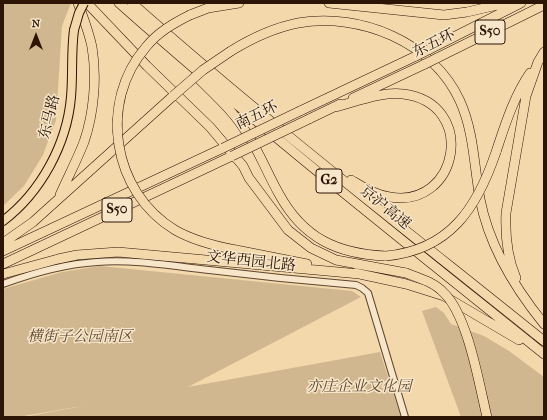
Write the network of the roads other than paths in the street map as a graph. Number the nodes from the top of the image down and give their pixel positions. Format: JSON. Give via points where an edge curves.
{"nodes":[{"id":1,"x":78,"y":3,"type":"edge"},
{"id":2,"x":85,"y":3,"type":"edge"},
{"id":3,"x":119,"y":3,"type":"edge"},
{"id":4,"x":132,"y":3,"type":"edge"},
{"id":5,"x":239,"y":3,"type":"edge"},
{"id":6,"x":329,"y":3,"type":"edge"},
{"id":7,"x":506,"y":3,"type":"edge"},
{"id":8,"x":521,"y":3,"type":"edge"},
{"id":9,"x":544,"y":5,"type":"edge"},
{"id":10,"x":167,"y":45,"type":"junction"},
{"id":11,"x":544,"y":52,"type":"edge"},
{"id":12,"x":538,"y":62,"type":"junction"},
{"id":13,"x":335,"y":107,"type":"junction"},
{"id":14,"x":326,"y":166,"type":"junction"},
{"id":15,"x":59,"y":198,"type":"junction"},
{"id":16,"x":3,"y":221,"type":"edge"},
{"id":17,"x":3,"y":243,"type":"edge"},
{"id":18,"x":3,"y":251,"type":"edge"},
{"id":19,"x":3,"y":264,"type":"edge"},
{"id":20,"x":3,"y":274,"type":"edge"},
{"id":21,"x":360,"y":274,"type":"junction"},
{"id":22,"x":3,"y":284,"type":"edge"},
{"id":23,"x":530,"y":306,"type":"junction"},
{"id":24,"x":544,"y":324,"type":"edge"},
{"id":25,"x":544,"y":341,"type":"edge"},
{"id":26,"x":544,"y":354,"type":"edge"},
{"id":27,"x":405,"y":417,"type":"edge"},
{"id":28,"x":487,"y":417,"type":"edge"}],
"edges":[{"from":1,"to":15,"type":"highway","via":[[92,48],[93,104],[85,140]]},
{"from":2,"to":16,"type":"main road","name":"东马路","bridge":true,"via":[[74,30],[71,98],[60,143],[36,187]]},
{"from":2,"to":28,"type":"highway","bridge":true,"via":[[210,127],[243,166],[288,230],[311,248],[336,260],[406,273],[428,281],[445,293],[459,313],[467,336]]},
{"from":3,"to":10,"type":"highway","name":"京沪高速","number":"G2"},
{"from":4,"to":14,"type":"highway","name":"京沪高速","number":"G2"},
{"from":5,"to":21,"type":"highway","bridge":true,"via":[[208,8],[173,24],[146,46],[136,60],[120,102],[117,132],[123,166],[145,203],[164,222],[189,237],[219,247]]},
{"from":6,"to":7,"type":"highway","via":[[444,14],[467,12]]},
{"from":8,"to":18,"type":"highway","name":"南五环","number":"S50","bridge":true,"via":[[416,56]]},
{"from":9,"to":13,"type":"highway","name":"东五环","number":"S50","bridge":true},
{"from":10,"to":12,"type":"highway","bridge":true,"via":[[237,118],[256,147],[279,195],[298,221],[313,235],[338,248],[355,253],[386,256],[413,251],[432,242],[453,227],[465,214],[484,183],[518,93]]},
{"from":10,"to":26,"type":"highway","name":"京沪高速","number":"G2","via":[[320,173]]},
{"from":11,"to":12,"type":"highway"},
{"from":12,"to":23,"type":"highway","via":[[526,96],[505,227],[508,258]]},
{"from":13,"to":14,"type":"highway","via":[[390,94],[414,96],[436,108],[447,123],[452,145],[451,157],[442,176],[429,189],[411,197],[398,198],[367,190]]},
{"from":13,"to":19,"type":"highway","name":"南五环","number":"S50","bridge":true},
{"from":14,"to":25,"type":"highway","name":"京沪高速","number":"G2"},
{"from":15,"to":17,"type":"highway","via":[[33,222]]},
{"from":15,"to":23,"type":"highway","bridge":true,"via":[[204,70],[259,35],[299,23],[330,21],[363,26],[393,36],[415,48],[437,67],[455,91],[470,131],[481,200],[494,242],[507,273]]},
{"from":20,"to":21,"type":"highway","via":[[64,258],[118,252]]},
{"from":21,"to":26,"type":"highway","via":[[444,296]]},
{"from":22,"to":27,"type":"street","name":"文华西园北路","via":[[70,265],[121,262],[356,285],[368,293]]},
{"from":23,"to":24,"type":"highway"}]}
